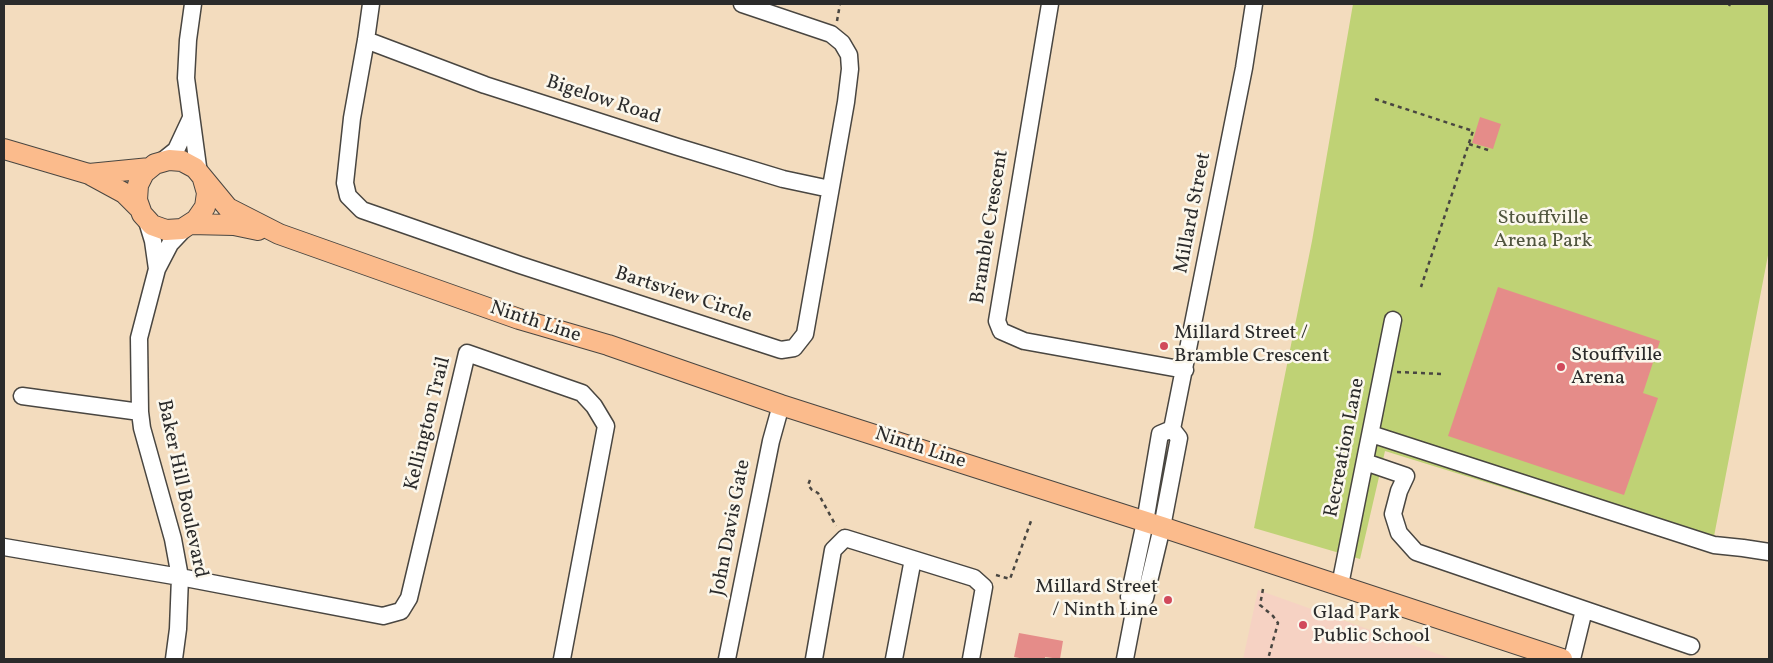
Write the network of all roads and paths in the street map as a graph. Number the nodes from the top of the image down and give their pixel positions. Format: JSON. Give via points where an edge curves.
{"nodes":[{"id":1,"x":193,"y":4,"type":"edge"},
{"id":2,"x":371,"y":4,"type":"edge"},
{"id":3,"x":742,"y":4,"type":"edge"},
{"id":4,"x":1050,"y":4,"type":"edge"},
{"id":5,"x":1254,"y":4,"type":"edge"},
{"id":6,"x":366,"y":40,"type":"junction"},
{"id":7,"x":1375,"y":100,"type":"dead end"},
{"id":8,"x":190,"y":118,"type":"junction"},
{"id":9,"x":1469,"y":144,"type":"junction"},
{"id":10,"x":4,"y":149,"type":"edge"},
{"id":11,"x":1491,"y":151,"type":"dead end"},
{"id":12,"x":156,"y":165,"type":"junction"},
{"id":13,"x":89,"y":174,"type":"junction"},
{"id":14,"x":201,"y":177,"type":"junction"},
{"id":15,"x":830,"y":189,"type":"junction"},
{"id":16,"x":143,"y":214,"type":"junction"},
{"id":17,"x":188,"y":225,"type":"junction"},
{"id":18,"x":279,"y":234,"type":"junction"},
{"id":19,"x":157,"y":268,"type":"junction"},
{"id":20,"x":1421,"y":287,"type":"dead end"},
{"id":21,"x":1393,"y":320,"type":"dead end"},
{"id":22,"x":1185,"y":370,"type":"junction"},
{"id":23,"x":1383,"y":371,"type":"junction"},
{"id":24,"x":1443,"y":374,"type":"dead end"},
{"id":25,"x":22,"y":396,"type":"dead end"},
{"id":26,"x":780,"y":405,"type":"junction"},
{"id":27,"x":140,"y":412,"type":"junction"},
{"id":28,"x":1371,"y":434,"type":"junction"},
{"id":29,"x":1365,"y":462,"type":"junction"},
{"id":30,"x":810,"y":480,"type":"dead end"},
{"id":31,"x":1031,"y":521,"type":"dead end"},
{"id":32,"x":1154,"y":524,"type":"junction"},
{"id":33,"x":845,"y":538,"type":"junction"},
{"id":34,"x":4,"y":547,"type":"edge"},
{"id":35,"x":1769,"y":552,"type":"edge"},
{"id":36,"x":913,"y":560,"type":"junction"},
{"id":37,"x":996,"y":575,"type":"dead end"},
{"id":38,"x":180,"y":576,"type":"junction"},
{"id":39,"x":1340,"y":585,"type":"junction"},
{"id":40,"x":1262,"y":589,"type":"dead end"},
{"id":41,"x":1584,"y":610,"type":"junction"},
{"id":42,"x":1692,"y":646,"type":"dead end"},
{"id":43,"x":174,"y":659,"type":"edge"},
{"id":44,"x":562,"y":659,"type":"edge"},
{"id":45,"x":727,"y":659,"type":"edge"},
{"id":46,"x":814,"y":659,"type":"edge"},
{"id":47,"x":894,"y":659,"type":"edge"},
{"id":48,"x":971,"y":659,"type":"edge"},
{"id":49,"x":1125,"y":659,"type":"edge"},
{"id":50,"x":1268,"y":659,"type":"edge"},
{"id":51,"x":1562,"y":659,"type":"edge"},
{"id":52,"x":1572,"y":659,"type":"edge"}],
"edges":[{"from":1,"to":8,"type":"street","via":[[186,78]]},
{"from":2,"to":6,"type":"street","name":"Bartsview Circle"},
{"from":3,"to":15,"type":"street","name":"Bartsview Circle","via":[[832,34],[849,56],[846,102]]},
{"from":4,"to":22,"type":"street","name":"Bramble Crescent","via":[[997,321],[1002,331],[1024,341]]},
{"from":5,"to":22,"type":"street","name":"Millard Street"},
{"from":6,"to":15,"type":"street","name":"Bigelow Road","via":[[485,85],[678,148],[783,179]]},
{"from":6,"to":15,"type":"street","name":"Bartsview Circle","via":[[352,118],[345,183],[348,196],[362,210],[781,350],[794,348],[805,334]]},
{"from":7,"to":9,"type":"path","via":[[1473,132]]},
{"from":8,"to":12,"type":"street","via":[[176,150]]},
{"from":8,"to":14,"type":"street"},
{"from":9,"to":11,"type":"path"},
{"from":9,"to":20,"type":"path"},
{"from":10,"to":13,"type":"main road"},
{"from":12,"to":13,"type":"main road"},
{"from":12,"to":14,"type":"main road","via":[[168,160],[182,161],[195,168]]},
{"from":12,"to":16,"type":"main road","via":[[144,173],[138,185],[137,200]]},
{"from":13,"to":16,"type":"main road","via":[[124,193]]},
{"from":14,"to":17,"type":"main road","via":[[207,193],[205,207]]},
{"from":14,"to":18,"type":"main road","name":"Ninth Line","via":[[228,208]]},
{"from":16,"to":17,"type":"main road","via":[[152,225],[166,230],[182,229]]},
{"from":16,"to":19,"type":"street","name":"Baker Hill Boulevard","via":[[153,241]]},
{"from":17,"to":18,"type":"main road","name":"Ninth Line","via":[[234,226]]},
{"from":17,"to":19,"type":"street","name":"Baker Hill Boulevard","via":[[170,244]]},
{"from":18,"to":26,"type":"main road","name":"Ninth Line","via":[[511,316]]},
{"from":19,"to":27,"type":"street","name":"Baker Hill Boulevard","via":[[139,338]]},
{"from":21,"to":23,"type":"street","name":"Recreation Lane"},
{"from":22,"to":32,"type":"street","name":"Millard Street","via":[[1172,429],[1179,438]]},
{"from":23,"to":24,"type":"path"},
{"from":23,"to":28,"type":"street","name":"Recreation Lane"},
{"from":25,"to":27,"type":"street"},
{"from":26,"to":32,"type":"main road","name":"Ninth Line"},
{"from":26,"to":45,"type":"street","name":"John Davis Gate"},
{"from":27,"to":38,"type":"street","name":"Baker Hill Boulevard"},
{"from":28,"to":29,"type":"street","name":"Recreation Lane"},
{"from":28,"to":35,"type":"street","via":[[1714,546]]},
{"from":29,"to":39,"type":"street","name":"Recreation Lane"},
{"from":29,"to":41,"type":"street","via":[[1406,476],[1394,514],[1400,533],[1416,552]]},
{"from":30,"to":33,"type":"path","via":[[808,485],[818,493]]},
{"from":31,"to":37,"type":"path","via":[[1010,579]]},
{"from":32,"to":39,"type":"main road","name":"Ninth Line"},
{"from":32,"to":49,"type":"street","name":"Millard Street","via":[[1145,598],[1135,607]]},
{"from":33,"to":36,"type":"street"},
{"from":33,"to":46,"type":"street","via":[[833,550]]},
{"from":34,"to":38,"type":"street"},
{"from":36,"to":47,"type":"street"},
{"from":36,"to":48,"type":"street","via":[[974,578],[984,587]]},
{"from":38,"to":43,"type":"street","name":"Baker Hill Boulevard"},
{"from":38,"to":44,"type":"street","name":"Kellington Trail","via":[[383,616],[401,612],[409,598],[468,353],[582,393],[606,426]]},
{"from":39,"to":51,"type":"main road","name":"Ninth Line"},
{"from":40,"to":50,"type":"path","via":[[1260,605],[1278,622]]},
{"from":41,"to":42,"type":"street"},
{"from":41,"to":52,"type":"street"}]}
